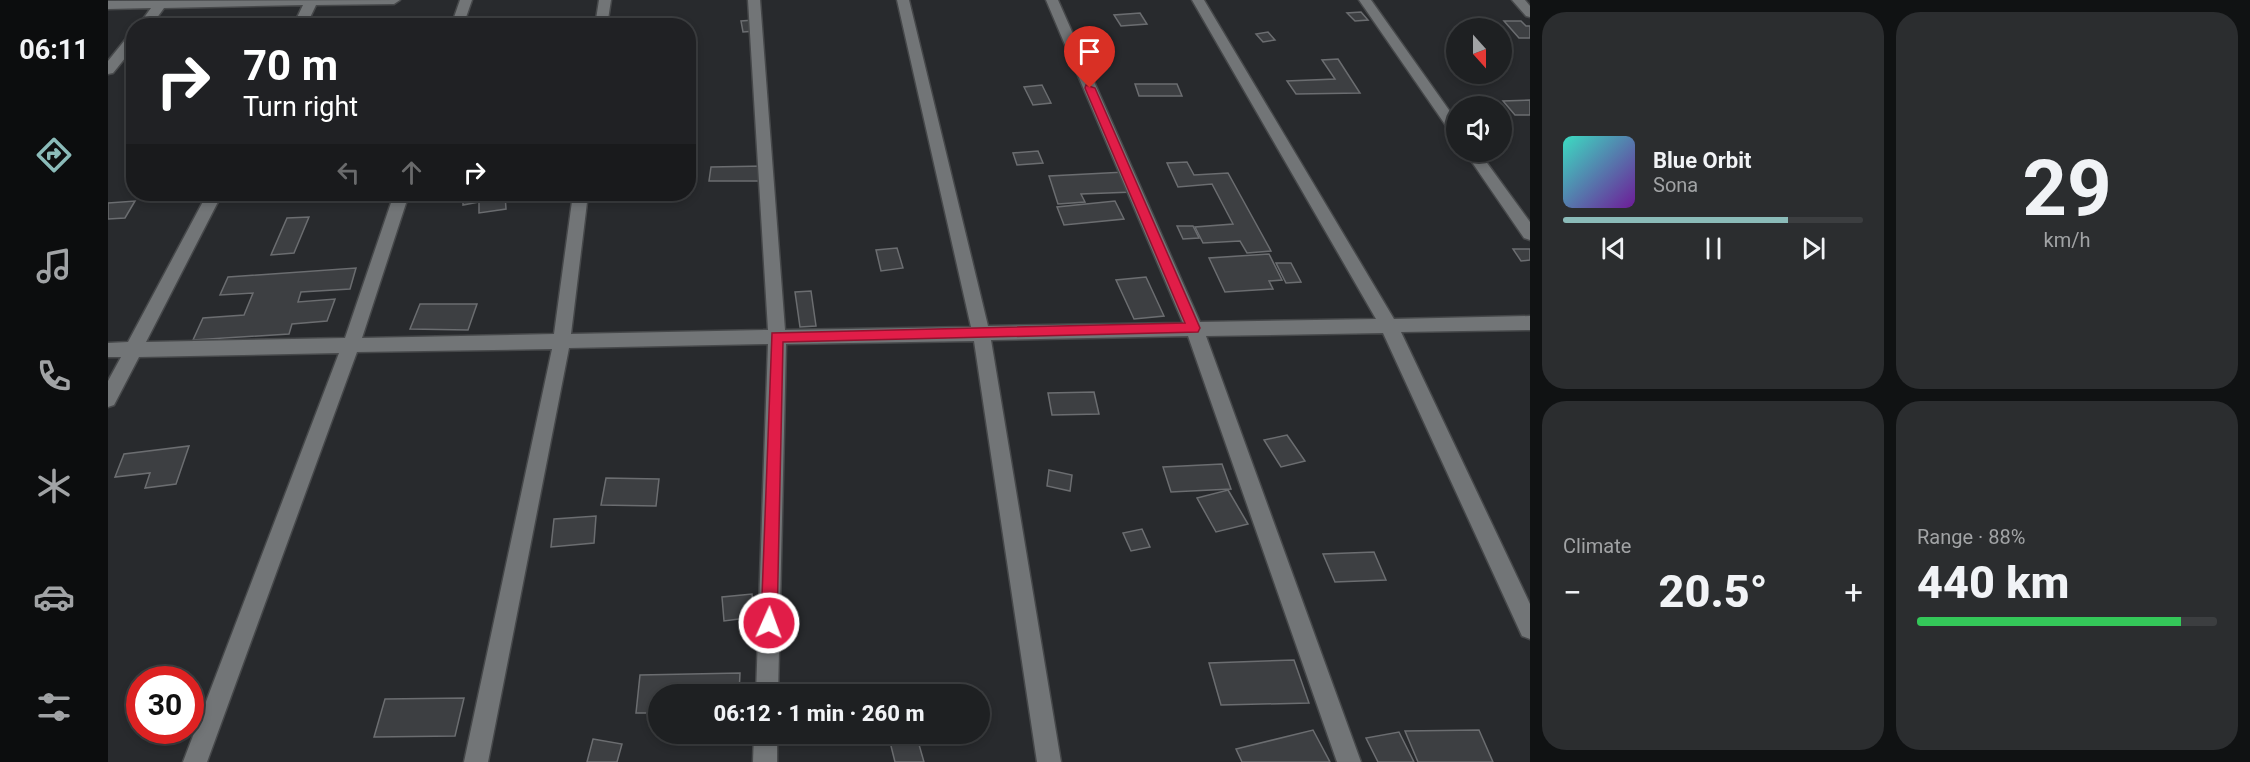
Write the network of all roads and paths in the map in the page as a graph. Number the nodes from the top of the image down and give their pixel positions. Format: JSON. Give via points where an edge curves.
{"nodes":[{"id":1,"x":394,"y":0,"type":"edge"},
{"id":2,"x":466,"y":0,"type":"edge"},
{"id":3,"x":604,"y":0,"type":"edge"},
{"id":4,"x":754,"y":0,"type":"edge"},
{"id":5,"x":903,"y":0,"type":"edge"},
{"id":6,"x":1052,"y":0,"type":"edge"},
{"id":7,"x":1198,"y":0,"type":"edge"},
{"id":8,"x":1365,"y":0,"type":"edge"},
{"id":9,"x":1518,"y":0,"type":"edge"},
{"id":10,"x":311,"y":2,"type":"junction"},
{"id":11,"x":108,"y":5,"type":"edge"},
{"id":12,"x":160,"y":5,"type":"junction"},
{"id":13,"x":1530,"y":13,"type":"edge"},
{"id":14,"x":150,"y":18,"type":"edge"},
{"id":15,"x":303,"y":18,"type":"edge"},
{"id":16,"x":460,"y":18,"type":"edge"},
{"id":17,"x":602,"y":18,"type":"edge"},
{"id":18,"x":126,"y":48,"type":"edge"},
{"id":19,"x":108,"y":70,"type":"edge"},
{"id":20,"x":1446,"y":116,"type":"edge"},
{"id":21,"x":1479,"y":162,"type":"edge"},
{"id":22,"x":210,"y":201,"type":"edge"},
{"id":23,"x":399,"y":201,"type":"edge"},
{"id":24,"x":579,"y":201,"type":"edge"},
{"id":25,"x":1530,"y":234,"type":"edge"},
{"id":26,"x":1530,"y":323,"type":"edge"},
{"id":27,"x":1389,"y":326,"type":"junction"},
{"id":28,"x":1194,"y":328,"type":"junction"},
{"id":29,"x":981,"y":333,"type":"junction"},
{"id":30,"x":777,"y":337,"type":"junction"},
{"id":31,"x":562,"y":341,"type":"junction"},
{"id":32,"x":351,"y":345,"type":"junction"},
{"id":33,"x":136,"y":349,"type":"junction"},
{"id":34,"x":108,"y":350,"type":"edge"},
{"id":35,"x":108,"y":399,"type":"edge"},
{"id":36,"x":1530,"y":628,"type":"edge"},
{"id":37,"x":767,"y":684,"type":"edge"},
{"id":38,"x":766,"y":744,"type":"edge"},
{"id":39,"x":195,"y":762,"type":"edge"},
{"id":40,"x":476,"y":762,"type":"edge"},
{"id":41,"x":765,"y":762,"type":"edge"},
{"id":42,"x":1048,"y":762,"type":"edge"},
{"id":43,"x":1349,"y":762,"type":"edge"}],
"edges":[{"from":1,"to":10,"type":"street"},
{"from":2,"to":16,"type":"street"},
{"from":3,"to":17,"type":"street"},
{"from":4,"to":30,"type":"street"},
{"from":5,"to":29,"type":"street"},
{"from":6,"to":28,"type":"street"},
{"from":7,"to":27,"type":"street"},
{"from":8,"to":20,"type":"street"},
{"from":9,"to":13,"type":"street"},
{"from":10,"to":12,"type":"street"},
{"from":10,"to":15,"type":"street"},
{"from":11,"to":12,"type":"street"},
{"from":12,"to":14,"type":"street"},
{"from":18,"to":19,"type":"street"},
{"from":21,"to":25,"type":"street"},
{"from":22,"to":33,"type":"street"},
{"from":23,"to":32,"type":"street"},
{"from":24,"to":31,"type":"street"},
{"from":26,"to":27,"type":"street"},
{"from":27,"to":28,"type":"street"},
{"from":27,"to":36,"type":"street"},
{"from":28,"to":29,"type":"street"},
{"from":28,"to":43,"type":"street"},
{"from":29,"to":30,"type":"street"},
{"from":29,"to":42,"type":"street"},
{"from":30,"to":31,"type":"street"},
{"from":30,"to":37,"type":"street"},
{"from":31,"to":32,"type":"street"},
{"from":31,"to":40,"type":"street"},
{"from":32,"to":33,"type":"street"},
{"from":32,"to":39,"type":"street"},
{"from":33,"to":34,"type":"street"},
{"from":33,"to":35,"type":"street"},
{"from":38,"to":41,"type":"street"}]}
